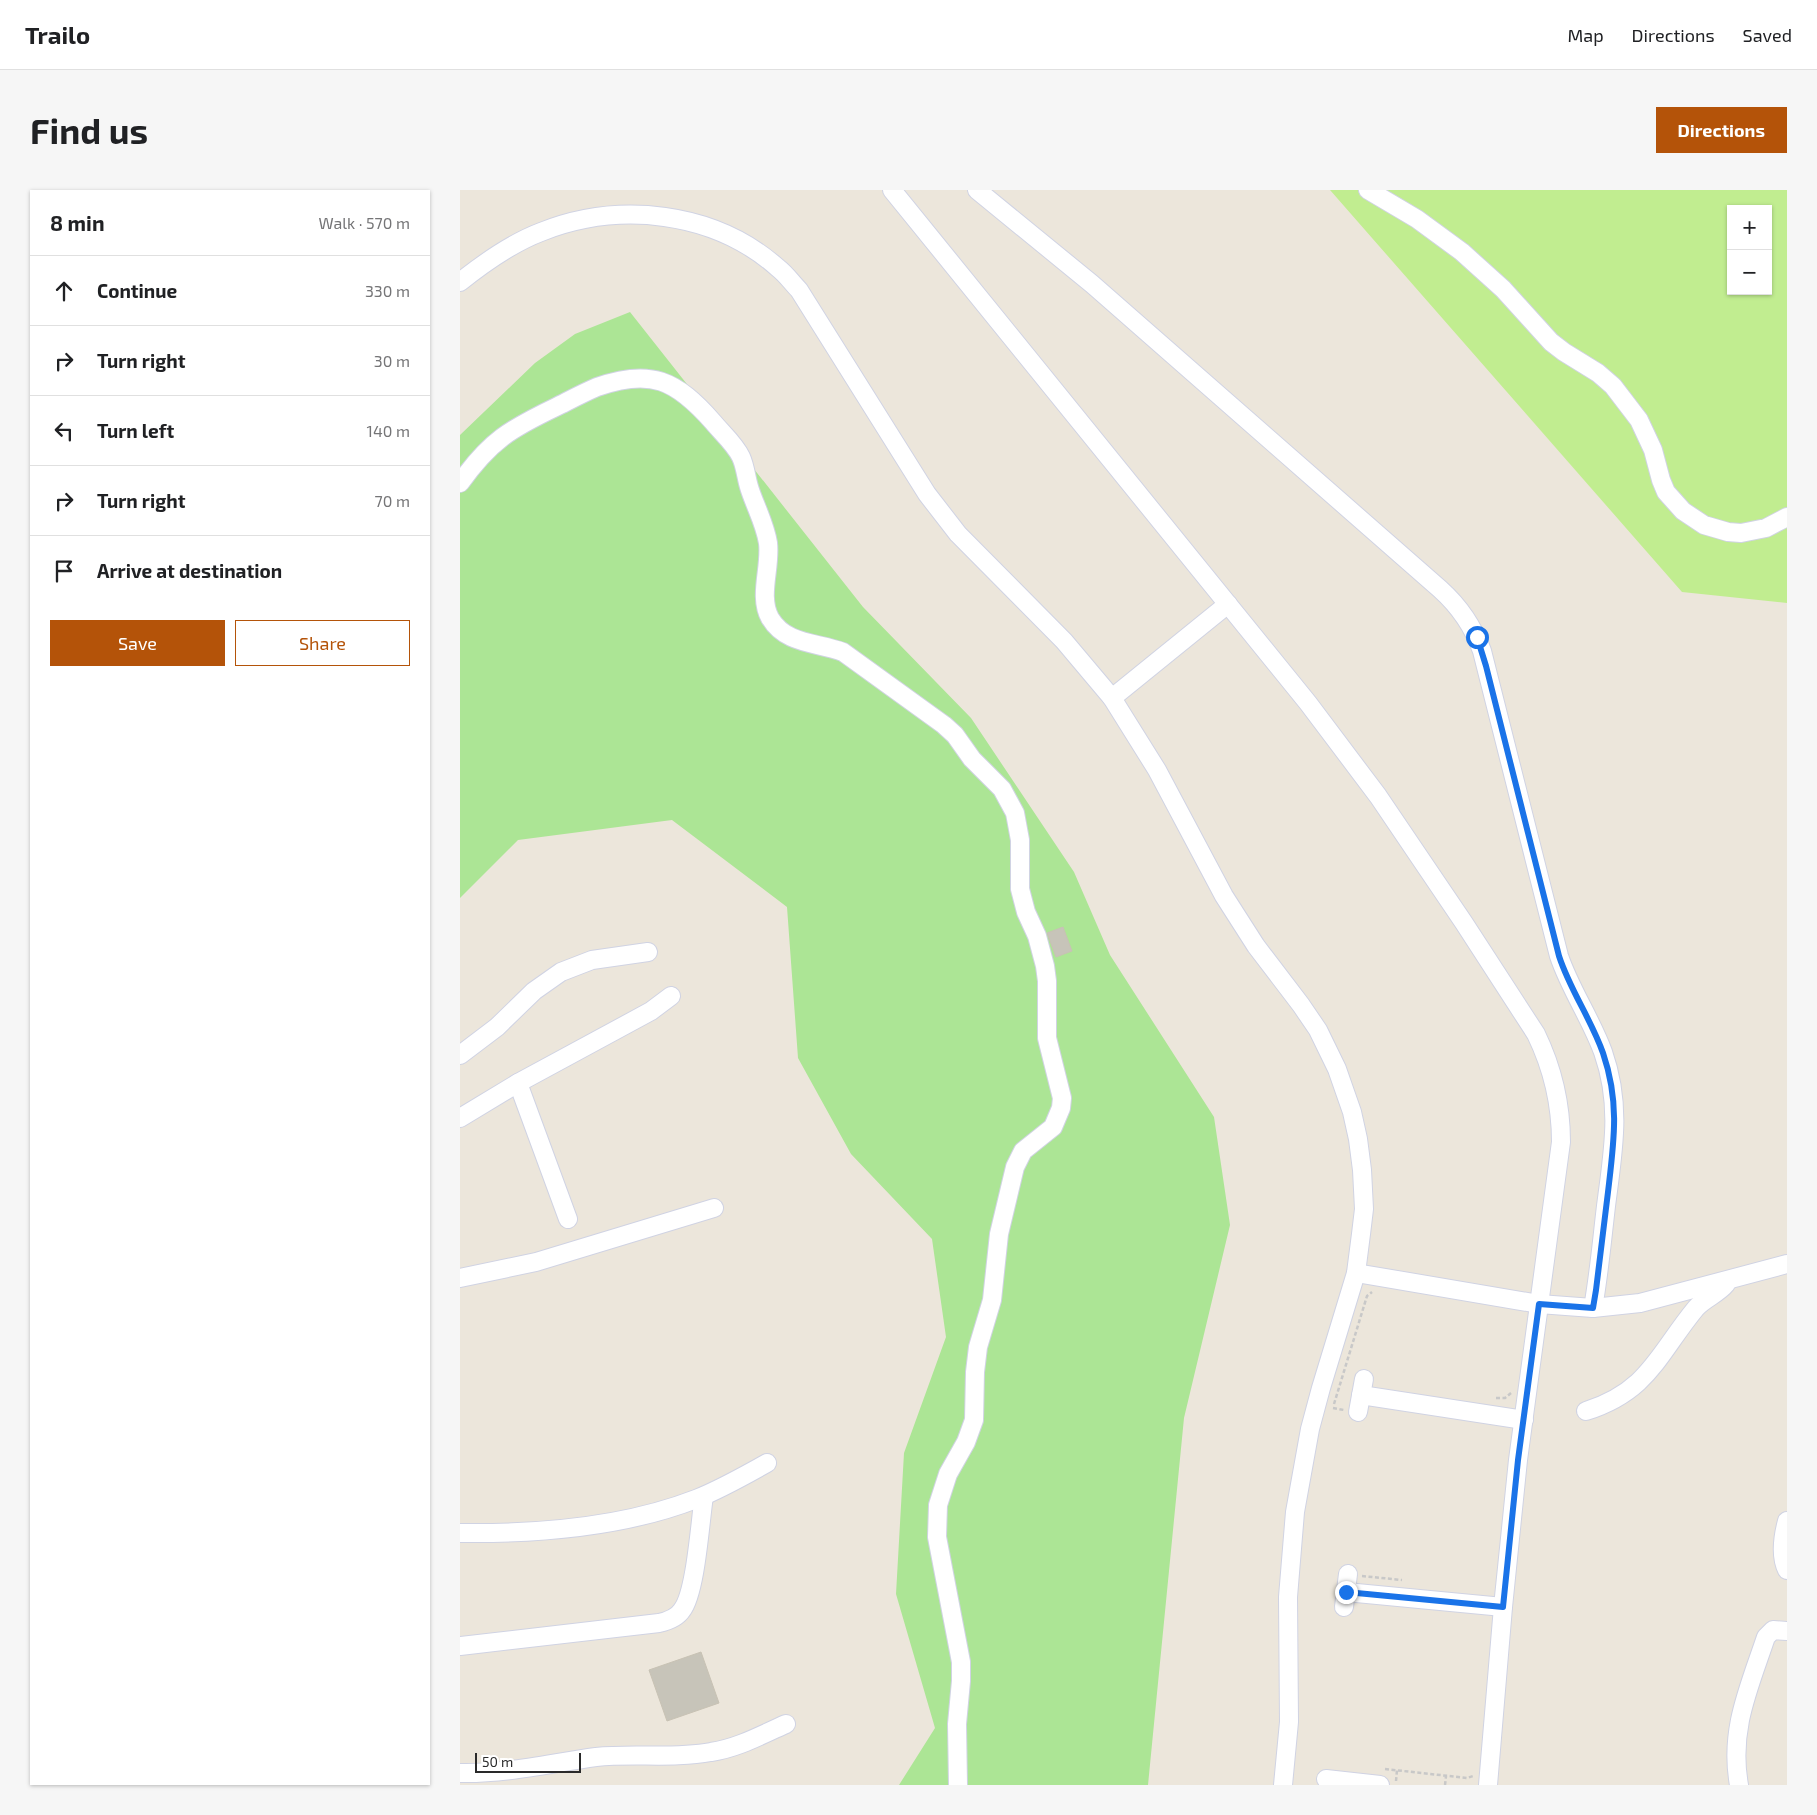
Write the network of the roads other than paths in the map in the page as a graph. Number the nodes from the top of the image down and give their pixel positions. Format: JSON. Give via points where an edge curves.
{"nodes":[{"id":1,"x":892,"y":190,"type":"edge"},
{"id":2,"x":977,"y":190,"type":"edge"},
{"id":3,"x":1368,"y":190,"type":"edge"},
{"id":4,"x":460,"y":282,"type":"edge"},
{"id":5,"x":460,"y":483,"type":"edge"},
{"id":6,"x":1787,"y":518,"type":"edge"},
{"id":7,"x":1228,"y":604,"type":"junction"},
{"id":8,"x":1112,"y":698,"type":"junction"},
{"id":9,"x":648,"y":952,"type":"dead end"},
{"id":10,"x":671,"y":996,"type":"dead end"},
{"id":11,"x":460,"y":1054,"type":"edge"},
{"id":12,"x":518,"y":1084,"type":"junction"},
{"id":13,"x":460,"y":1118,"type":"edge"},
{"id":14,"x":714,"y":1208,"type":"dead end"},
{"id":15,"x":568,"y":1219,"type":"dead end"},
{"id":16,"x":1787,"y":1264,"type":"edge"},
{"id":17,"x":1356,"y":1273,"type":"junction"},
{"id":18,"x":460,"y":1278,"type":"edge"},
{"id":19,"x":1729,"y":1280,"type":"junction"},
{"id":20,"x":1539,"y":1304,"type":"junction"},
{"id":21,"x":1593,"y":1308,"type":"junction"},
{"id":22,"x":1361,"y":1395,"type":"road end"},
{"id":23,"x":1586,"y":1411,"type":"dead end"},
{"id":24,"x":1524,"y":1420,"type":"junction"},
{"id":25,"x":767,"y":1463,"type":"dead end"},
{"id":26,"x":704,"y":1496,"type":"junction"},
{"id":27,"x":1787,"y":1521,"type":"edge"},
{"id":28,"x":460,"y":1533,"type":"edge"},
{"id":29,"x":1787,"y":1570,"type":"edge"},
{"id":30,"x":1348,"y":1574,"type":"road end"},
{"id":31,"x":1503,"y":1607,"type":"junction"},
{"id":32,"x":1787,"y":1631,"type":"edge"},
{"id":33,"x":460,"y":1646,"type":"edge"},
{"id":34,"x":786,"y":1724,"type":"dead end"},
{"id":35,"x":460,"y":1773,"type":"edge"},
{"id":36,"x":1327,"y":1776,"type":"edge"},
{"id":37,"x":1379,"y":1777,"type":"edge"},
{"id":38,"x":1738,"y":1781,"type":"edge"},
{"id":39,"x":958,"y":1785,"type":"edge"},
{"id":40,"x":1283,"y":1785,"type":"edge"},
{"id":41,"x":1488,"y":1785,"type":"edge"},
{"id":42,"x":1753,"y":1785,"type":"edge"}],
"edges":[{"from":1,"to":7,"type":"street"},
{"from":2,"to":21,"type":"street","via":[[1092,284],[1440,589],[1470,624],[1482,651],[1559,956],[1600,1044],[1613,1091],[1615,1133]]},
{"from":3,"to":6,"type":"street","via":[[1417,219],[1462,252],[1503,289],[1552,342],[1613,386],[1639,420],[1653,450],[1666,492],[1683,511],[1704,525],[1741,533],[1766,528]]},
{"from":4,"to":8,"type":"street","via":[[494,256],[541,232],[576,221],[615,215],[653,214],[697,223],[765,257],[799,290],[942,514],[1064,641]]},
{"from":5,"to":39,"type":"street","via":[[481,455],[510,430],[593,389],[623,379],[638,378],[654,379],[682,391],[695,401],[741,457],[750,492],[767,535],[769,557],[765,599],[766,609],[776,626],[791,638],[843,652],[944,725],[1002,789],[1015,813],[1020,840],[1020,889],[1045,966],[1046,1038],[1060,1088],[1062,1108],[1053,1127],[1024,1151],[1015,1167],[999,1234],[992,1300],[978,1347],[974,1420],[948,1474],[938,1505],[937,1537],[961,1662]]},
{"from":7,"to":8,"type":"street"},
{"from":7,"to":20,"type":"street","via":[[1378,796],[1469,931],[1546,1054],[1558,1097],[1561,1142]]},
{"from":8,"to":17,"type":"street","via":[[1157,770],[1224,896],[1256,946],[1302,1005],[1337,1069],[1352,1112],[1362,1170],[1364,1209]]},
{"from":9,"to":11,"type":"street","via":[[592,960],[561,972]]},
{"from":10,"to":12,"type":"street","via":[[651,1011]]},
{"from":12,"to":13,"type":"street"},
{"from":12,"to":15,"type":"street"},
{"from":14,"to":18,"type":"street","via":[[555,1257]]},
{"from":16,"to":19,"type":"street"},
{"from":17,"to":20,"type":"street"},
{"from":17,"to":40,"type":"street","via":[[1321,1388],[1295,1512],[1288,1597],[1289,1722]]},
{"from":19,"to":21,"type":"street","via":[[1640,1303]]},
{"from":19,"to":23,"type":"street","via":[[1698,1306],[1638,1384],[1614,1400]]},
{"from":20,"to":21,"type":"street"},
{"from":20,"to":24,"type":"street"},
{"from":22,"to":24,"type":"street"},
{"from":24,"to":31,"type":"street"},
{"from":25,"to":26,"type":"street"},
{"from":26,"to":28,"type":"street","via":[[654,1512],[601,1523]]},
{"from":26,"to":33,"type":"street","via":[[691,1586],[682,1610],[672,1619]]},
{"from":27,"to":29,"type":"street","via":[[1783,1551]]},
{"from":30,"to":31,"type":"street","via":[[1345,1600]]},
{"from":31,"to":41,"type":"street"},
{"from":32,"to":38,"type":"street","via":[[1773,1630],[1766,1637],[1738,1721]]},
{"from":34,"to":35,"type":"street","via":[[748,1742],[693,1755],[598,1757],[521,1770]]},
{"from":36,"to":37,"type":"street"},
{"from":38,"to":42,"type":"street"}]}
